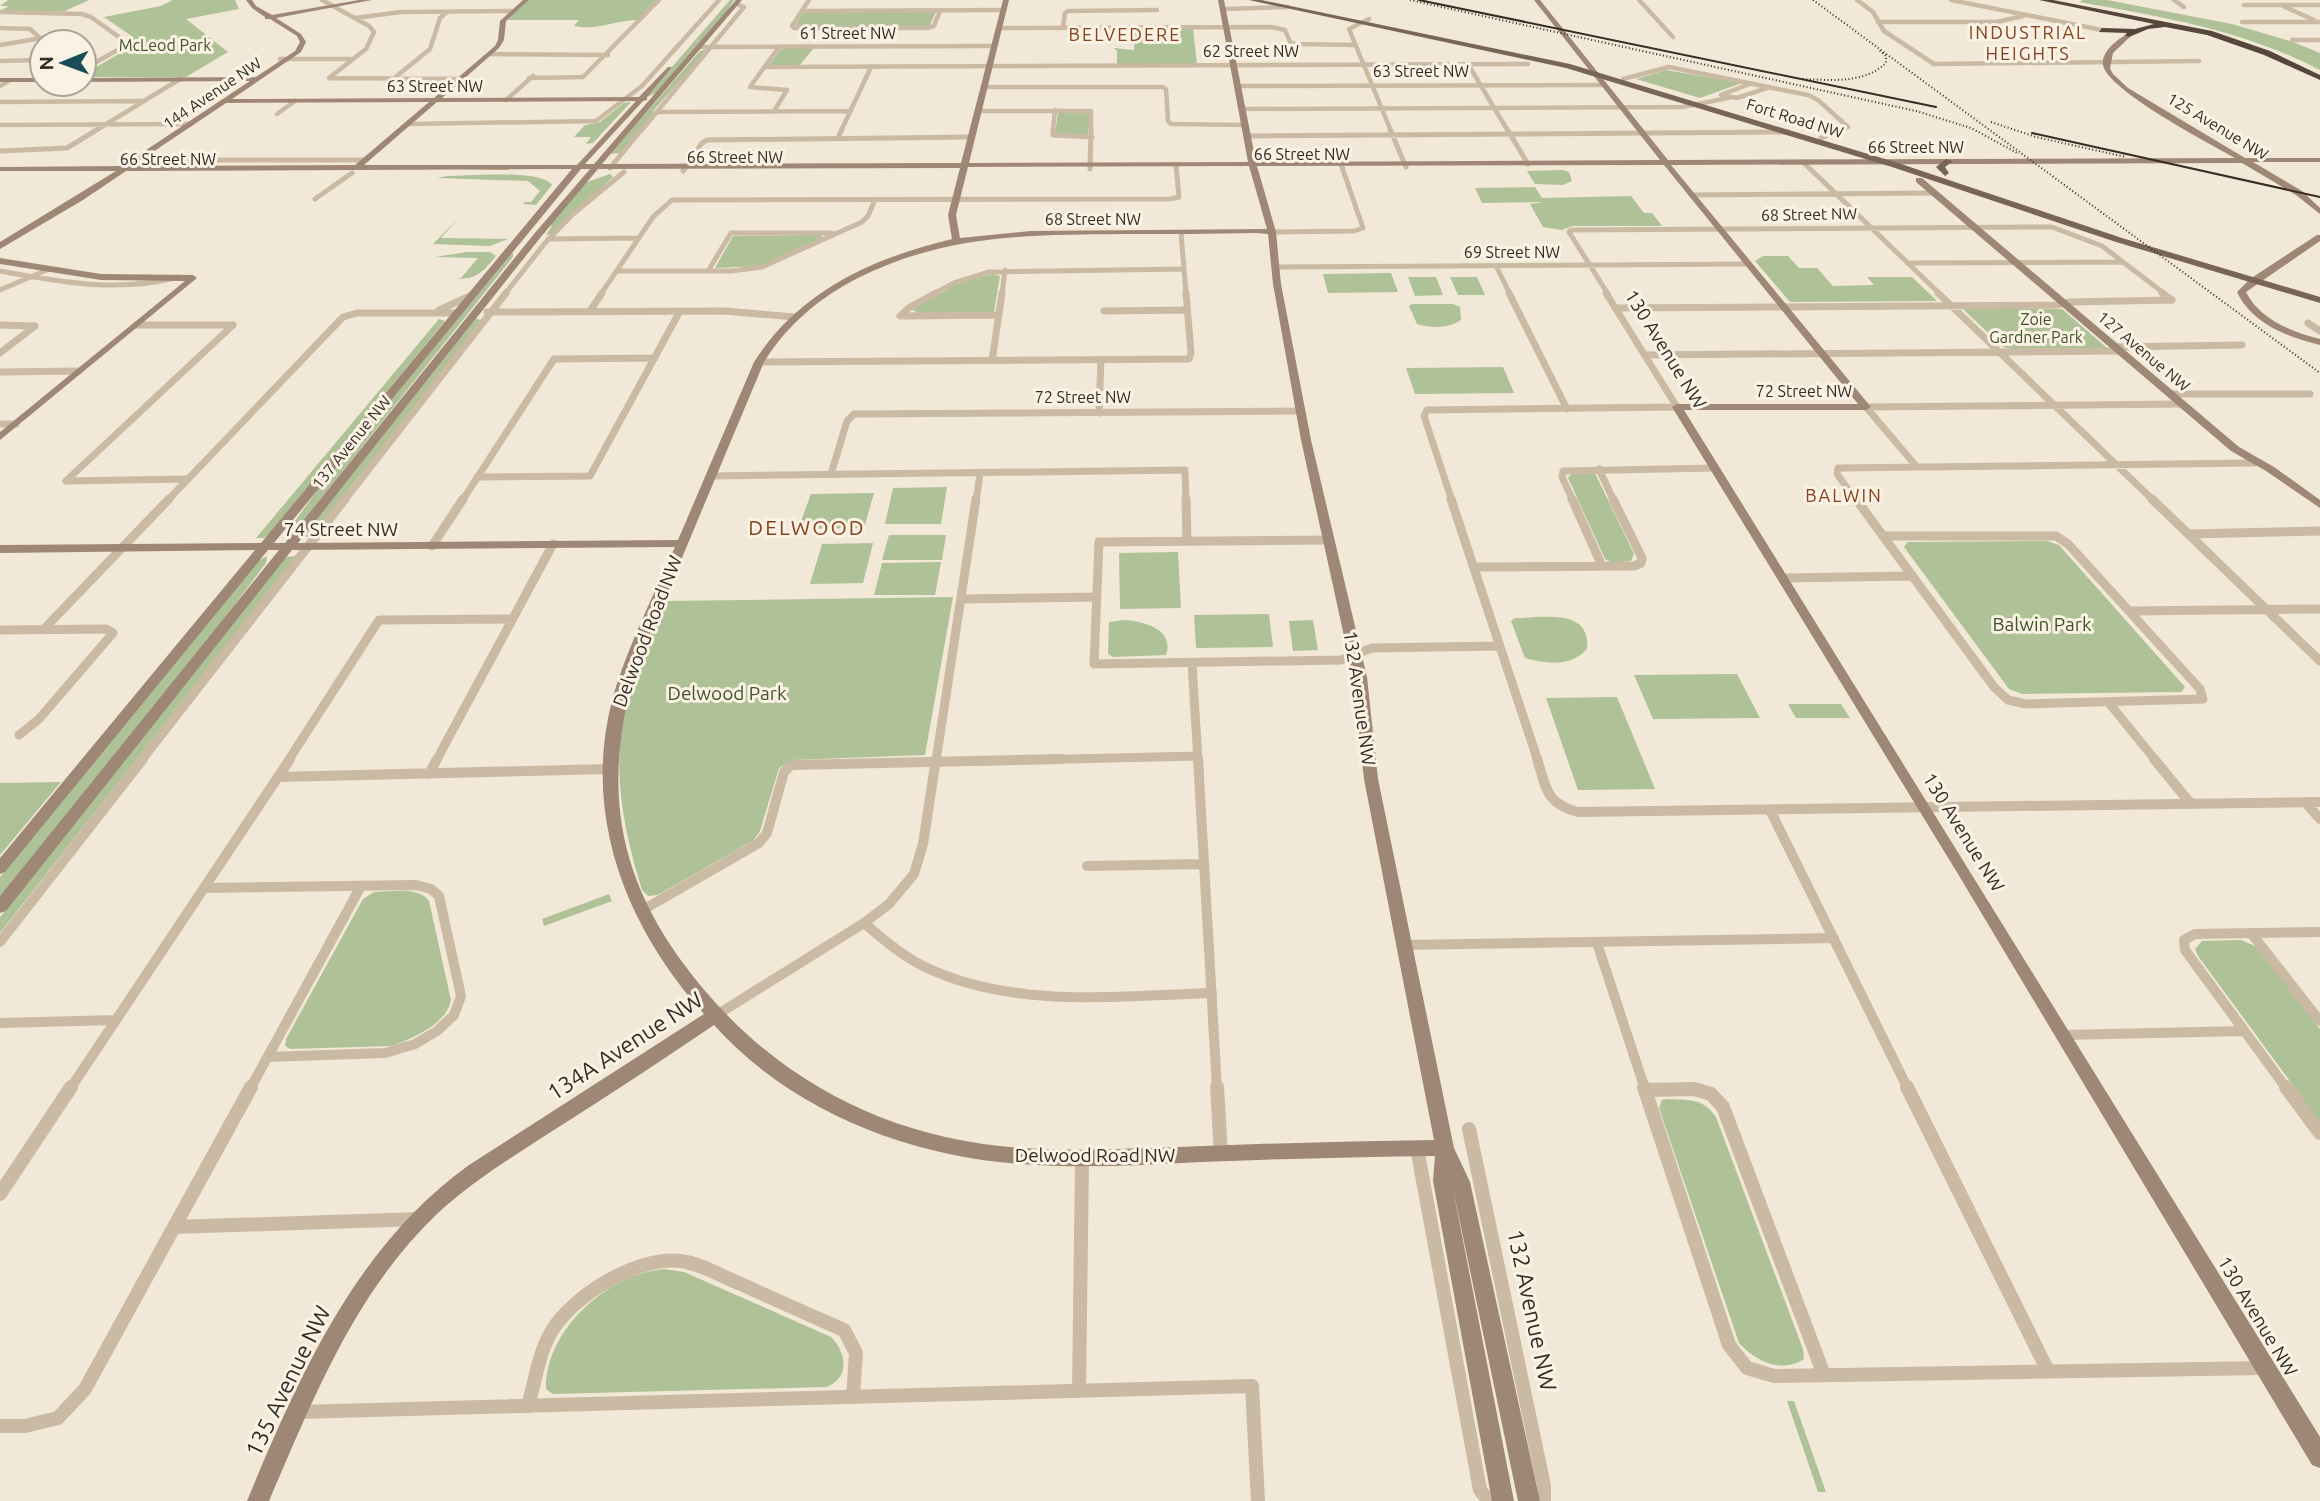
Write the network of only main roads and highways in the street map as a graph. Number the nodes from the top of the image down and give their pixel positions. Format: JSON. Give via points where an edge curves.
{"nodes":[{"id":1,"x":1252,"y":0,"type":"edge"},
{"id":2,"x":1264,"y":0,"type":"edge"},
{"id":3,"x":2042,"y":0,"type":"edge"},
{"id":4,"x":2057,"y":0,"type":"edge"},
{"id":5,"x":2095,"y":10,"type":"junction"},
{"id":6,"x":1365,"y":20,"type":"junction"},
{"id":7,"x":2102,"y":30,"type":"road end"},
{"id":8,"x":2212,"y":34,"type":"junction"},
{"id":9,"x":2129,"y":35,"type":"junction"},
{"id":10,"x":2254,"y":45,"type":"junction"},
{"id":11,"x":1580,"y":56,"type":"road end"},
{"id":12,"x":1556,"y":62,"type":"junction"},
{"id":13,"x":2320,"y":72,"type":"edge"},
{"id":14,"x":2320,"y":78,"type":"edge"},
{"id":15,"x":1625,"y":81,"type":"junction"},
{"id":16,"x":1603,"y":85,"type":"road end"},
{"id":17,"x":1701,"y":104,"type":"junction"},
{"id":18,"x":1817,"y":139,"type":"junction"},
{"id":19,"x":1883,"y":161,"type":"junction"},
{"id":20,"x":1949,"y":161,"type":"road end"},
{"id":21,"x":1904,"y":164,"type":"junction"},
{"id":22,"x":1941,"y":176,"type":"junction"},
{"id":23,"x":1985,"y":187,"type":"junction"},
{"id":24,"x":2258,"y":278,"type":"junction"},
{"id":25,"x":2320,"y":293,"type":"edge"},
{"id":26,"x":2320,"y":300,"type":"edge"}],
"edges":[{"from":1,"to":6,"type":"main road","name":"Fort Road NW"},
{"from":2,"to":6,"type":"main road","name":"Fort Road NW"},
{"from":3,"to":5,"type":"highway"},
{"from":4,"to":10,"type":"highway","via":[[2174,22]]},
{"from":5,"to":8,"type":"highway"},
{"from":5,"to":9,"type":"highway","via":[[2141,22]]},
{"from":6,"to":12,"type":"main road","name":"Fort Road NW"},
{"from":6,"to":12,"type":"main road","name":"Fort Road NW","via":[[1531,61]]},
{"from":7,"to":9,"type":"highway"},
{"from":8,"to":9,"type":"highway","via":[[2158,26]]},
{"from":8,"to":10,"type":"highway"},
{"from":10,"to":13,"type":"highway"},
{"from":10,"to":14,"type":"highway"},
{"from":11,"to":12,"type":"main road"},
{"from":12,"to":15,"type":"main road","name":"Fort Road NW"},
{"from":15,"to":16,"type":"main road"},
{"from":15,"to":17,"type":"main road","name":"Fort Road NW"},
{"from":17,"to":18,"type":"main road","name":"Fort Road NW"},
{"from":17,"to":18,"type":"main road","name":"Fort Road NW"},
{"from":18,"to":19,"type":"main road","name":"Fort Road NW"},
{"from":18,"to":21,"type":"main road"},
{"from":19,"to":21,"type":"main road","name":"Fort Road NW"},
{"from":19,"to":23,"type":"main road"},
{"from":20,"to":22,"type":"main road","via":[[1940,167]]},
{"from":21,"to":22,"type":"main road","name":"Fort Road NW"},
{"from":21,"to":22,"type":"main road","via":[[1919,180]]},
{"from":22,"to":23,"type":"main road","name":"Fort Road NW"},
{"from":22,"to":24,"type":"main road","name":"Fort Road NW","via":[[2119,240]]},
{"from":23,"to":24,"type":"main road","name":"Fort Road NW"},
{"from":24,"to":25,"type":"main road","name":"Fort Road NW"},
{"from":24,"to":26,"type":"main road","name":"Fort Road NW"}]}
